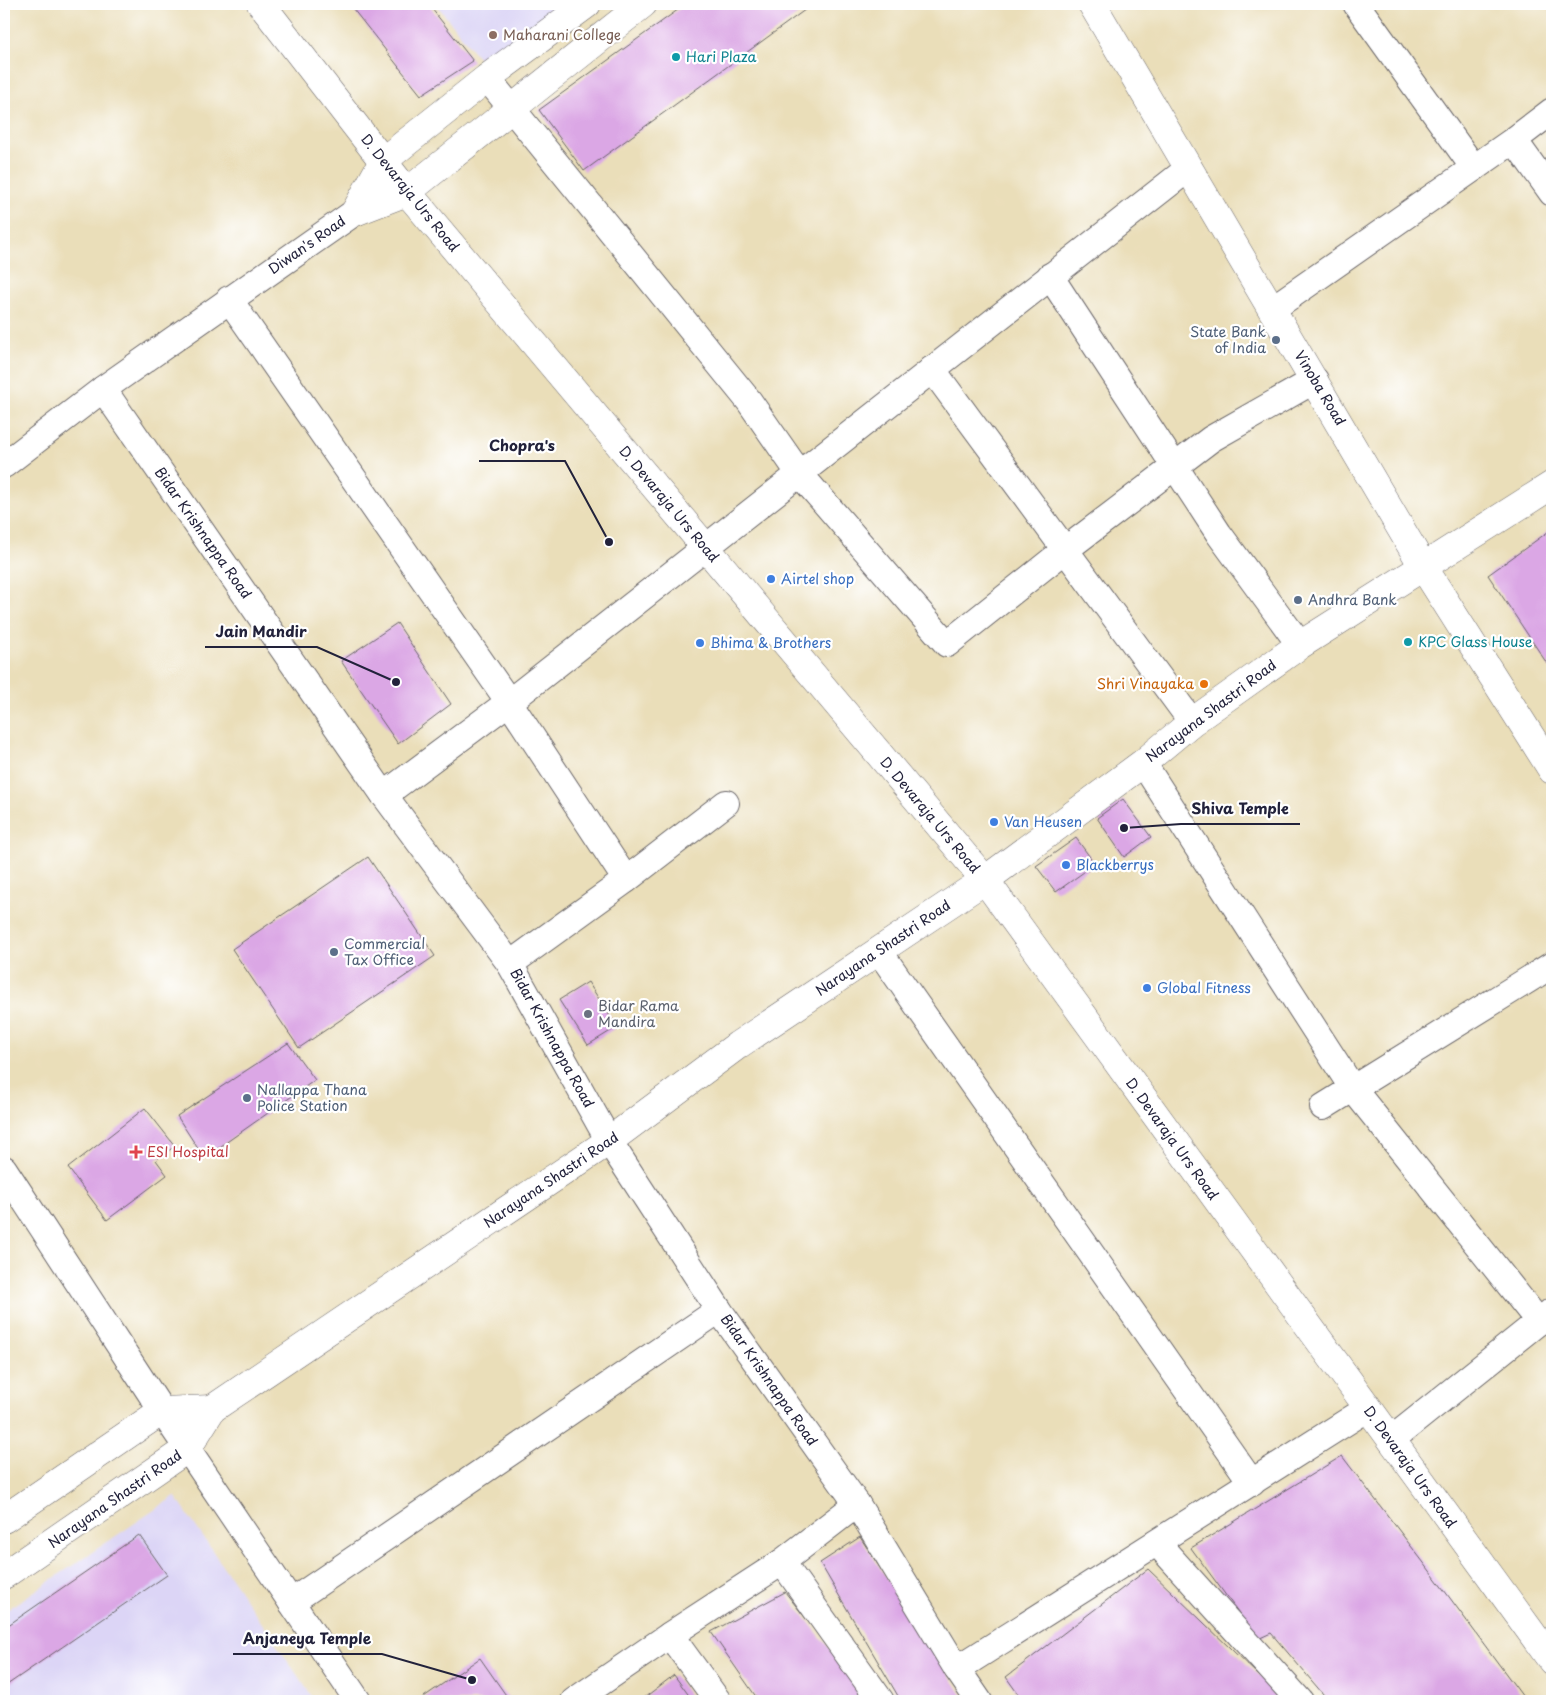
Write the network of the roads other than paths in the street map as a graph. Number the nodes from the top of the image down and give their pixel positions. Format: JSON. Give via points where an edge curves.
{"nodes":[{"id":1,"x":261,"y":4,"type":"edge"},
{"id":2,"x":587,"y":4,"type":"edge"},
{"id":3,"x":643,"y":4,"type":"edge"},
{"id":4,"x":1092,"y":4,"type":"edge"},
{"id":5,"x":1356,"y":4,"type":"edge"},
{"id":6,"x":487,"y":78,"type":"junction"},
{"id":7,"x":512,"y":108,"type":"junction"},
{"id":8,"x":1552,"y":111,"type":"edge"},
{"id":9,"x":1514,"y":140,"type":"junction"},
{"id":10,"x":383,"y":161,"type":"junction"},
{"id":11,"x":1189,"y":168,"type":"junction"},
{"id":12,"x":1474,"y":168,"type":"junction"},
{"id":13,"x":407,"y":192,"type":"junction"},
{"id":14,"x":1552,"y":193,"type":"edge"},
{"id":15,"x":355,"y":212,"type":"junction"},
{"id":16,"x":1050,"y":276,"type":"junction"},
{"id":17,"x":230,"y":299,"type":"junction"},
{"id":18,"x":1272,"y":309,"type":"junction"},
{"id":19,"x":932,"y":370,"type":"junction"},
{"id":20,"x":1315,"y":380,"type":"junction"},
{"id":21,"x":103,"y":389,"type":"junction"},
{"id":22,"x":4,"y":465,"type":"edge"},
{"id":23,"x":1175,"y":467,"type":"junction"},
{"id":24,"x":799,"y":473,"type":"junction"},
{"id":25,"x":1552,"y":485,"type":"edge"},
{"id":26,"x":706,"y":547,"type":"junction"},
{"id":27,"x":1065,"y":550,"type":"junction"},
{"id":28,"x":1424,"y":568,"type":"junction"},
{"id":29,"x":1300,"y":645,"type":"junction"},
{"id":30,"x":508,"y":702,"type":"junction"},
{"id":31,"x":1192,"y":722,"type":"junction"},
{"id":32,"x":1143,"y":762,"type":"junction"},
{"id":33,"x":1552,"y":770,"type":"edge"},
{"id":34,"x":384,"y":795,"type":"junction"},
{"id":35,"x":726,"y":803,"type":"dead end"},
{"id":36,"x":626,"y":880,"type":"junction"},
{"id":37,"x":985,"y":880,"type":"junction"},
{"id":38,"x":879,"y":951,"type":"junction"},
{"id":39,"x":510,"y":964,"type":"junction"},
{"id":40,"x":1552,"y":965,"type":"edge"},
{"id":41,"x":1353,"y":1088,"type":"junction"},
{"id":42,"x":1324,"y":1107,"type":"dead end"},
{"id":43,"x":609,"y":1141,"type":"junction"},
{"id":44,"x":4,"y":1169,"type":"edge"},
{"id":45,"x":719,"y":1310,"type":"junction"},
{"id":46,"x":1546,"y":1316,"type":"edge"},
{"id":47,"x":212,"y":1409,"type":"junction"},
{"id":48,"x":1367,"y":1409,"type":"junction"},
{"id":49,"x":162,"y":1411,"type":"junction"},
{"id":50,"x":1391,"y":1440,"type":"junction"},
{"id":51,"x":187,"y":1449,"type":"junction"},
{"id":52,"x":1252,"y":1483,"type":"junction"},
{"id":53,"x":857,"y":1504,"type":"junction"},
{"id":54,"x":4,"y":1519,"type":"edge"},
{"id":55,"x":1157,"y":1543,"type":"junction"},
{"id":56,"x":782,"y":1562,"type":"junction"},
{"id":57,"x":4,"y":1575,"type":"edge"},
{"id":58,"x":291,"y":1602,"type":"junction"},
{"id":59,"x":670,"y":1635,"type":"junction"},
{"id":60,"x":1552,"y":1661,"type":"edge"},
{"id":61,"x":957,"y":1670,"type":"junction"},
{"id":62,"x":358,"y":1701,"type":"edge"},
{"id":63,"x":574,"y":1701,"type":"edge"},
{"id":64,"x":718,"y":1701,"type":"edge"},
{"id":65,"x":881,"y":1701,"type":"edge"},
{"id":66,"x":979,"y":1701,"type":"edge"},
{"id":67,"x":1300,"y":1701,"type":"edge"}],
"edges":[{"from":1,"to":10,"type":"street","name":"D. Devaraja Urs Road"},
{"from":2,"to":6,"type":"street","name":"Diwan's Road"},
{"from":3,"to":7,"type":"street"},
{"from":4,"to":11,"type":"street","name":"Vinoba Road"},
{"from":5,"to":12,"type":"street"},
{"from":6,"to":7,"type":"street"},
{"from":6,"to":10,"type":"street","name":"Diwan's Road"},
{"from":7,"to":13,"type":"street"},
{"from":7,"to":24,"type":"street","via":[[749,401]]},
{"from":8,"to":9,"type":"street"},
{"from":9,"to":12,"type":"street"},
{"from":9,"to":14,"type":"street"},
{"from":10,"to":13,"type":"street","name":"D. Devaraja Urs Road"},
{"from":10,"to":15,"type":"street","name":"Diwan's Road"},
{"from":11,"to":16,"type":"street"},
{"from":11,"to":18,"type":"street","name":"Vinoba Road"},
{"from":12,"to":18,"type":"street"},
{"from":13,"to":15,"type":"street"},
{"from":13,"to":26,"type":"street","name":"D. Devaraja Urs Road"},
{"from":15,"to":17,"type":"street","name":"Diwan's Road"},
{"from":16,"to":19,"type":"street"},
{"from":16,"to":23,"type":"street"},
{"from":17,"to":21,"type":"street","name":"Diwan's Road"},
{"from":17,"to":30,"type":"street"},
{"from":18,"to":20,"type":"street","name":"Vinoba Road"},
{"from":19,"to":24,"type":"street"},
{"from":19,"to":27,"type":"street"},
{"from":20,"to":23,"type":"street","via":[[1211,439]]},
{"from":20,"to":28,"type":"street","name":"Vinoba Road"},
{"from":21,"to":22,"type":"street","name":"Diwan's Road"},
{"from":21,"to":34,"type":"street","name":"Bidar Krishnappa Road"},
{"from":23,"to":27,"type":"street"},
{"from":23,"to":29,"type":"street"},
{"from":24,"to":26,"type":"street"},
{"from":24,"to":27,"type":"street","via":[[947,644]]},
{"from":25,"to":28,"type":"street","name":"Narayana Shastri Road"},
{"from":26,"to":30,"type":"street"},
{"from":26,"to":37,"type":"street","name":"D. Devaraja Urs Road"},
{"from":27,"to":31,"type":"street"},
{"from":28,"to":29,"type":"street","name":"Narayana Shastri Road"},
{"from":28,"to":33,"type":"street","name":"Vinoba Road"},
{"from":29,"to":31,"type":"street","name":"Narayana Shastri Road"},
{"from":30,"to":34,"type":"street"},
{"from":30,"to":36,"type":"street"},
{"from":31,"to":32,"type":"street","name":"Narayana Shastri Road"},
{"from":32,"to":37,"type":"street","name":"Narayana Shastri Road"},
{"from":32,"to":41,"type":"street"},
{"from":34,"to":39,"type":"street","name":"Bidar Krishnappa Road"},
{"from":35,"to":36,"type":"street"},
{"from":36,"to":39,"type":"street"},
{"from":37,"to":38,"type":"street","name":"Narayana Shastri Road"},
{"from":37,"to":48,"type":"street","name":"D. Devaraja Urs Road"},
{"from":38,"to":43,"type":"street","name":"Narayana Shastri Road","via":[[738,1045]]},
{"from":38,"to":52,"type":"street"},
{"from":39,"to":43,"type":"street","name":"Bidar Krishnappa Road"},
{"from":40,"to":41,"type":"street"},
{"from":41,"to":42,"type":"street"},
{"from":41,"to":46,"type":"street"},
{"from":43,"to":45,"type":"street","name":"Bidar Krishnappa Road"},
{"from":43,"to":47,"type":"street","name":"Narayana Shastri Road"},
{"from":44,"to":49,"type":"street"},
{"from":45,"to":53,"type":"street","name":"Bidar Krishnappa Road"},
{"from":45,"to":58,"type":"street"},
{"from":46,"to":50,"type":"street"},
{"from":47,"to":49,"type":"street"},
{"from":47,"to":51,"type":"street","name":"Narayana Shastri Road"},
{"from":48,"to":50,"type":"street","name":"D. Devaraja Urs Road"},
{"from":48,"to":52,"type":"street"},
{"from":49,"to":51,"type":"street"},
{"from":49,"to":54,"type":"street"},
{"from":50,"to":60,"type":"street","name":"D. Devaraja Urs Road"},
{"from":51,"to":57,"type":"street","name":"Narayana Shastri Road"},
{"from":51,"to":58,"type":"street"},
{"from":52,"to":55,"type":"street"},
{"from":53,"to":56,"type":"street"},
{"from":53,"to":61,"type":"street","name":"Bidar Krishnappa Road"},
{"from":55,"to":61,"type":"street"},
{"from":55,"to":67,"type":"street"},
{"from":56,"to":59,"type":"street"},
{"from":56,"to":65,"type":"street"},
{"from":58,"to":62,"type":"street"},
{"from":59,"to":63,"type":"street"},
{"from":59,"to":64,"type":"street"},
{"from":61,"to":66,"type":"street","name":"Bidar Krishnappa Road"}]}
